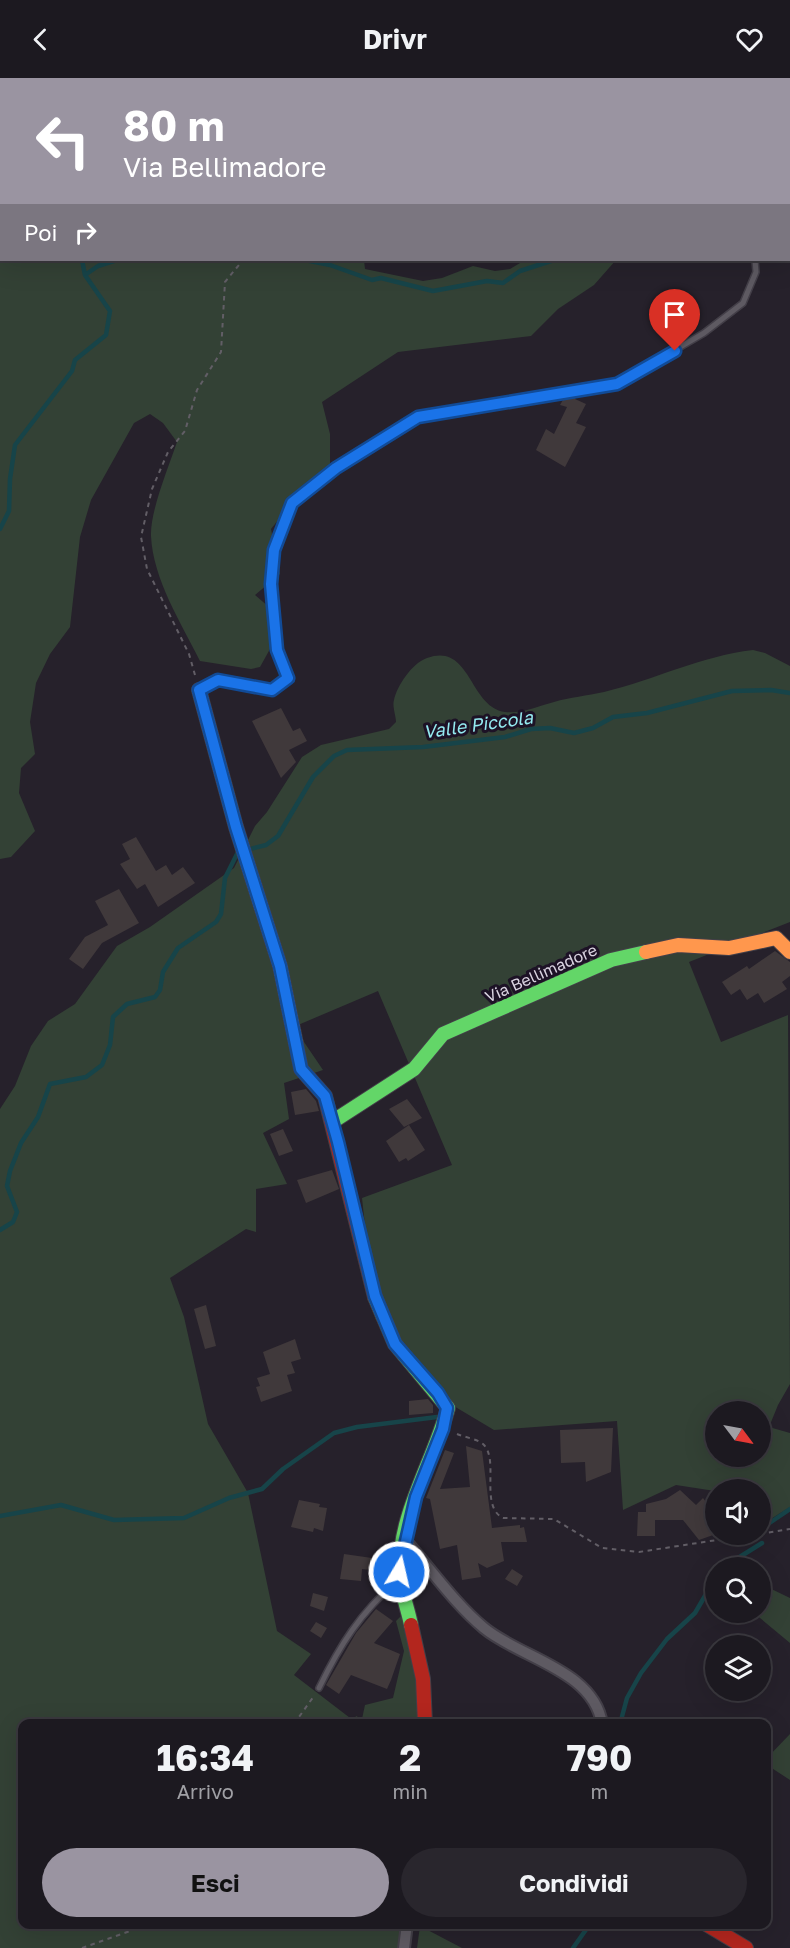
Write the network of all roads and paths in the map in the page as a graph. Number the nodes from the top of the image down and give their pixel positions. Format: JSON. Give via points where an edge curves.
{"nodes":[{"id":1,"x":242,"y":261,"type":"edge"},
{"id":2,"x":755,"y":261,"type":"edge"},
{"id":3,"x":199,"y":690,"type":"junction"},
{"id":4,"x":790,"y":952,"type":"edge"},
{"id":5,"x":332,"y":1122,"type":"junction"},
{"id":6,"x":443,"y":1429,"type":"junction"},
{"id":7,"x":790,"y":1529,"type":"edge"},
{"id":8,"x":771,"y":1532,"type":"edge"},
{"id":9,"x":404,"y":1539,"type":"junction"},
{"id":10,"x":705,"y":1542,"type":"edge"},
{"id":11,"x":401,"y":1578,"type":"junction"},
{"id":12,"x":318,"y":1688,"type":"joint"},
{"id":13,"x":297,"y":1719,"type":"edge"},
{"id":14,"x":425,"y":1719,"type":"edge"},
{"id":15,"x":600,"y":1719,"type":"edge"},
{"id":16,"x":136,"y":1929,"type":"edge"},
{"id":17,"x":406,"y":1929,"type":"edge"},
{"id":18,"x":712,"y":1929,"type":"edge"},
{"id":19,"x":82,"y":1948,"type":"edge"},
{"id":20,"x":404,"y":1948,"type":"edge"},
{"id":21,"x":746,"y":1948,"type":"edge"}],
"edges":[{"from":1,"to":3,"type":"path","via":[[225,282],[221,352],[197,390],[185,431],[168,452],[156,479],[141,537],[147,569],[189,654]]},
{"from":2,"to":3,"type":"lane","via":[[756,272],[743,303],[704,333],[617,384],[418,417],[336,468],[292,503],[274,550],[271,584],[277,650],[288,678],[272,690],[218,680]]},
{"from":3,"to":5,"type":"street","via":[[236,827],[280,966],[301,1069],[325,1096]]},
{"from":4,"to":5,"type":"street","name":"Via Bellimadore","via":[[776,938],[729,948],[678,945],[611,960],[443,1034],[414,1070]]},
{"from":5,"to":6,"type":"street","via":[[375,1296],[395,1344],[447,1408]]},
{"from":6,"to":9,"type":"street"},
{"from":6,"to":10,"type":"path","via":[[482,1443],[487,1451],[493,1507],[504,1518],[554,1519],[602,1548],[639,1552]]},
{"from":7,"to":8,"type":"path"},
{"from":9,"to":11,"type":"street"},
{"from":9,"to":15,"type":"street","via":[[486,1630],[553,1666],[594,1698]]},
{"from":11,"to":12,"type":"lane","via":[[371,1603],[346,1636]]},
{"from":11,"to":14,"type":"street","via":[[427,1697]]},
{"from":12,"to":13,"type":"path"},
{"from":16,"to":19,"type":"path"},
{"from":17,"to":20,"type":"street"},
{"from":18,"to":21,"type":"street"}]}
